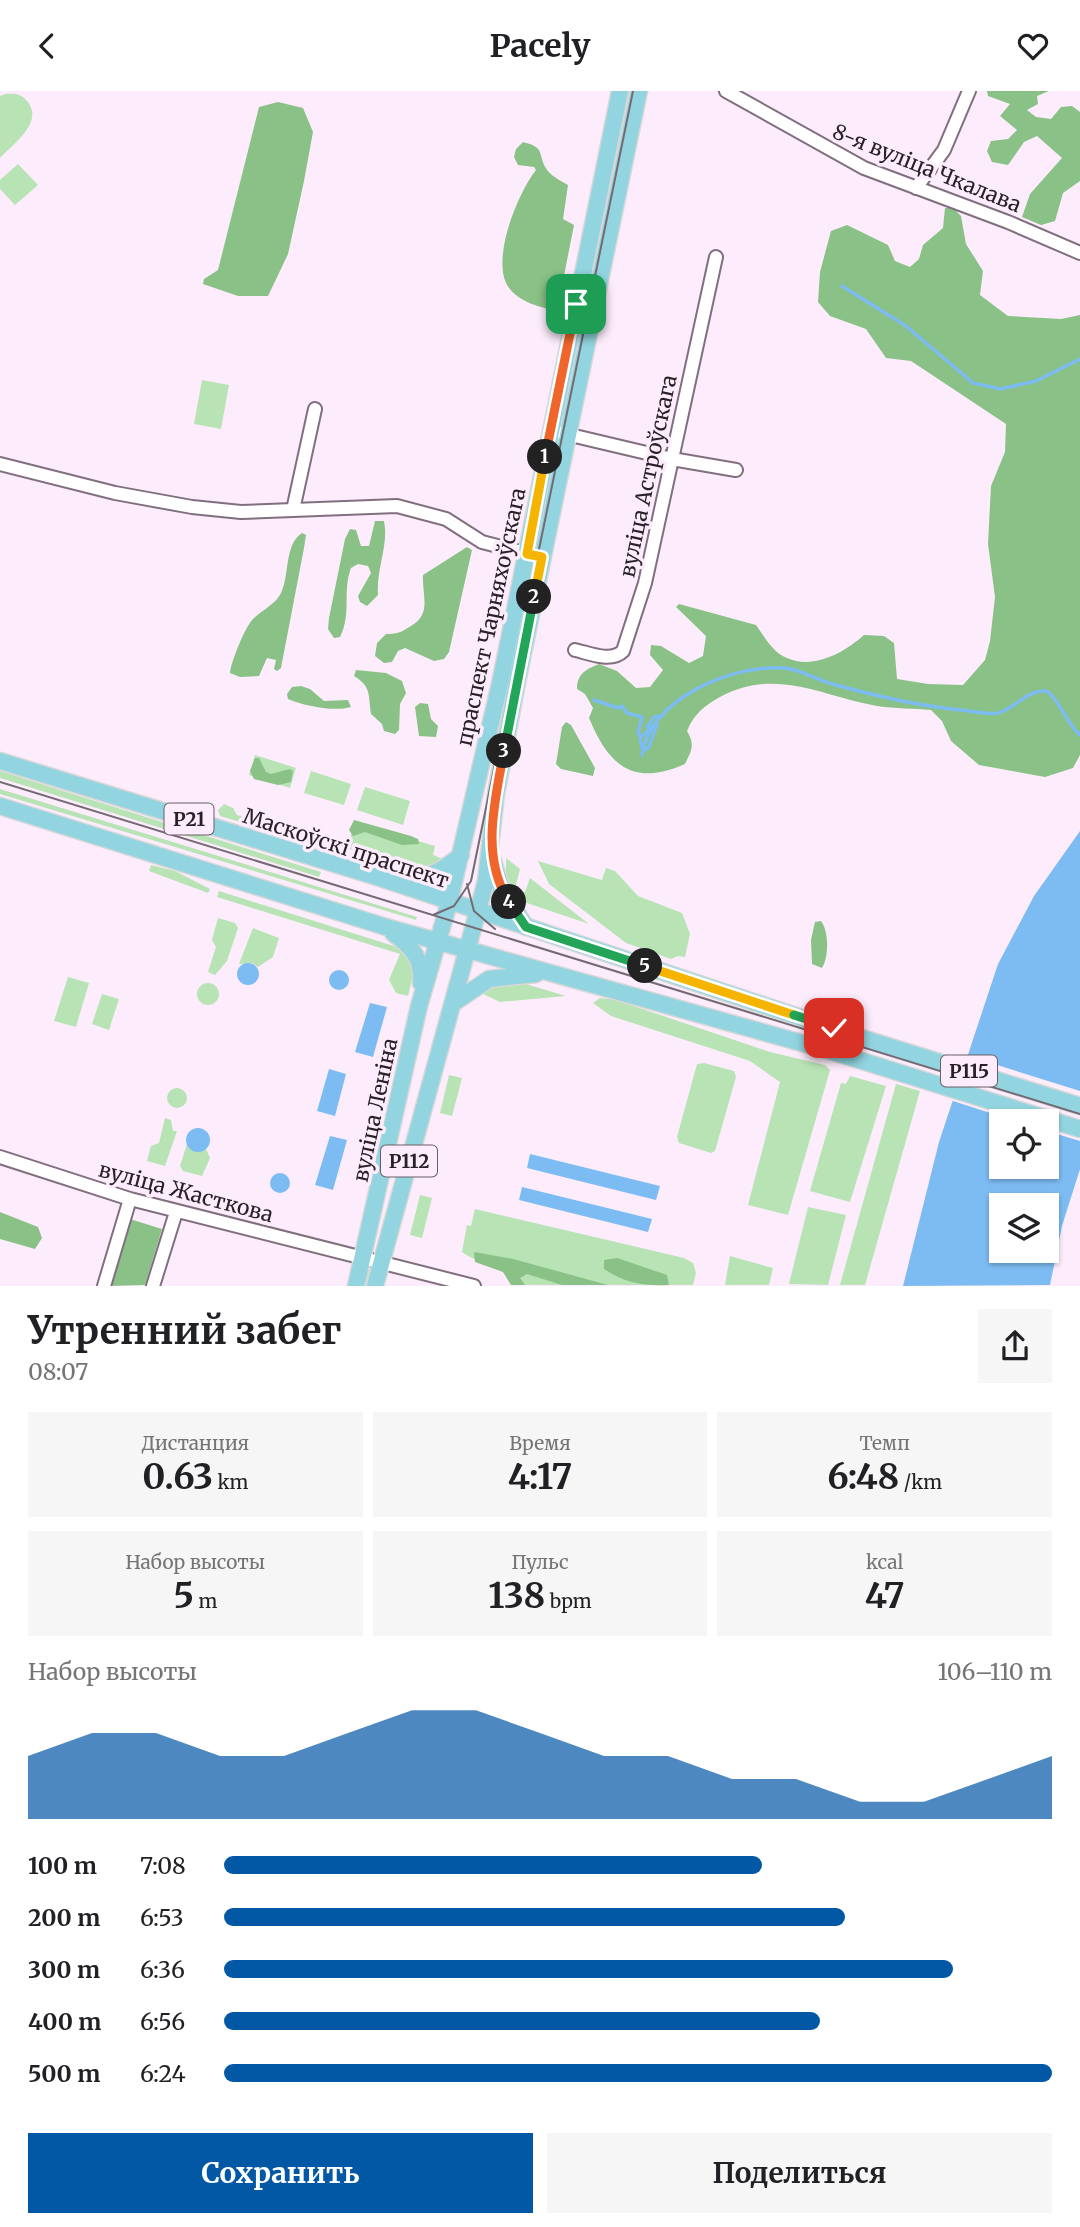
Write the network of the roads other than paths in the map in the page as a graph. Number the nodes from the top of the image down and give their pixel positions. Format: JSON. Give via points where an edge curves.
{"nodes":[{"id":1,"x":620,"y":91,"type":"edge"},
{"id":2,"x":639,"y":91,"type":"edge"},
{"id":3,"x":726,"y":91,"type":"edge"},
{"id":4,"x":969,"y":91,"type":"edge"},
{"id":5,"x":916,"y":188,"type":"junction"},
{"id":6,"x":1080,"y":253,"type":"edge"},
{"id":7,"x":716,"y":257,"type":"dead end"},
{"id":8,"x":315,"y":409,"type":"dead end"},
{"id":9,"x":551,"y":431,"type":"junction"},
{"id":10,"x":567,"y":435,"type":"junction"},
{"id":11,"x":672,"y":460,"type":"junction"},
{"id":12,"x":0,"y":464,"type":"edge"},
{"id":13,"x":736,"y":470,"type":"dead end"},
{"id":14,"x":293,"y":510,"type":"junction"},
{"id":15,"x":535,"y":555,"type":"junction"},
{"id":16,"x":575,"y":650,"type":"dead end"},
{"id":17,"x":0,"y":761,"type":"edge"},
{"id":18,"x":0,"y":806,"type":"edge"},
{"id":19,"x":491,"y":852,"type":"junction"},
{"id":20,"x":461,"y":855,"type":"junction"},
{"id":21,"x":377,"y":877,"type":"junction"},
{"id":22,"x":449,"y":903,"type":"junction"},
{"id":23,"x":478,"y":912,"type":"junction"},
{"id":24,"x":386,"y":927,"type":"junction"},
{"id":25,"x":526,"y":927,"type":"junction"},
{"id":26,"x":439,"y":942,"type":"junction"},
{"id":27,"x":468,"y":950,"type":"junction"},
{"id":28,"x":552,"y":974,"type":"junction"},
{"id":29,"x":455,"y":1002,"type":"junction"},
{"id":30,"x":419,"y":1006,"type":"junction"},
{"id":31,"x":1080,"y":1106,"type":"edge"},
{"id":32,"x":1080,"y":1129,"type":"edge"},
{"id":33,"x":0,"y":1157,"type":"edge"},
{"id":34,"x":130,"y":1199,"type":"junction"},
{"id":35,"x":176,"y":1212,"type":"junction"},
{"id":36,"x":363,"y":1258,"type":"junction"},
{"id":37,"x":381,"y":1262,"type":"junction"},
{"id":38,"x":104,"y":1286,"type":"edge"},
{"id":39,"x":153,"y":1286,"type":"edge"},
{"id":40,"x":356,"y":1286,"type":"edge"},
{"id":41,"x":375,"y":1286,"type":"edge"},
{"id":42,"x":474,"y":1286,"type":"edge"}],
"edges":[{"from":1,"to":9,"type":"main road","name":"праспект Чарняхоўскага"},
{"from":2,"to":10,"type":"main road","name":"праспект Чарняхоўскага"},
{"from":3,"to":5,"type":"street","name":"8-я вуліца Чкалава","via":[[824,148]]},
{"from":4,"to":5,"type":"street","via":[[944,150]]},
{"from":5,"to":6,"type":"street","name":"8-я вуліца Чкалава"},
{"from":7,"to":11,"type":"street","name":"вуліца Астроўскага"},
{"from":8,"to":14,"type":"street"},
{"from":9,"to":10,"type":"street"},
{"from":9,"to":15,"type":"main road","name":"праспект Чарняхоўскага"},
{"from":10,"to":11,"type":"street"},
{"from":10,"to":15,"type":"main road","name":"праспект Чарняхоўскага"},
{"from":11,"to":13,"type":"street"},
{"from":11,"to":16,"type":"street","name":"вуліца Астроўскага","via":[[645,583],[623,651],[609,657]]},
{"from":12,"to":14,"type":"street","via":[[192,507],[241,512]]},
{"from":14,"to":15,"type":"street","via":[[397,506],[437,515],[482,542]]},
{"from":15,"to":19,"type":"main road","name":"праспект Чарняхоўскага","via":[[496,794]]},
{"from":15,"to":20,"type":"main road","name":"праспект Чарняхоўскага"},
{"from":17,"to":21,"type":"main road","name":"Маскоўскі праспект","number":"Р21"},
{"from":18,"to":24,"type":"main road","number":"Р21"},
{"from":19,"to":23,"type":"main road","name":"праспект Чарняхоўскага"},
{"from":19,"to":25,"type":"main road","via":[[502,891]]},
{"from":20,"to":21,"type":"main road","via":[[424,879]]},
{"from":20,"to":22,"type":"main road","name":"праспект Чарняхоўскага"},
{"from":21,"to":22,"type":"main road","name":"Маскоўскі праспект","number":"Р21"},
{"from":22,"to":23,"type":"main road","name":"Маскоўскі праспект","number":"Р21"},
{"from":22,"to":26,"type":"main road","name":"вуліца Леніна","number":"Р112"},
{"from":23,"to":25,"type":"main road","number":"Р115"},
{"from":23,"to":27,"type":"main road","name":"праспект Чарняхоўскага","number":"Р112"},
{"from":24,"to":26,"type":"main road","number":"Р21"},
{"from":24,"to":30,"type":"main road","via":[[418,956],[422,967]]},
{"from":25,"to":31,"type":"main road","number":"Р115"},
{"from":26,"to":27,"type":"main road","number":"Р21"},
{"from":26,"to":30,"type":"main road","name":"вуліца Леніна","number":"Р112"},
{"from":27,"to":28,"type":"main road","number":"Р115"},
{"from":27,"to":29,"type":"main road","name":"вуліца Леніна","number":"Р112"},
{"from":28,"to":29,"type":"main road","via":[[496,977]]},
{"from":28,"to":32,"type":"main road","number":"Р115","via":[[852,1058]]},
{"from":29,"to":37,"type":"main road","name":"вуліца Леніна","number":"Р112"},
{"from":30,"to":36,"type":"main road","name":"вуліца Леніна","number":"Р112"},
{"from":33,"to":34,"type":"street","name":"вуліца Жасткова"},
{"from":34,"to":35,"type":"street","name":"вуліца Жасткова"},
{"from":34,"to":38,"type":"street"},
{"from":35,"to":36,"type":"street","name":"вуліца Жасткова"},
{"from":35,"to":39,"type":"street"},
{"from":36,"to":37,"type":"street","name":"вуліца Жасткова"},
{"from":36,"to":40,"type":"main road","name":"вуліца Леніна","number":"Р112"},
{"from":37,"to":41,"type":"main road","name":"вуліца Леніна","number":"Р112"},
{"from":37,"to":42,"type":"street","name":"вуліца Жасткова"}]}
